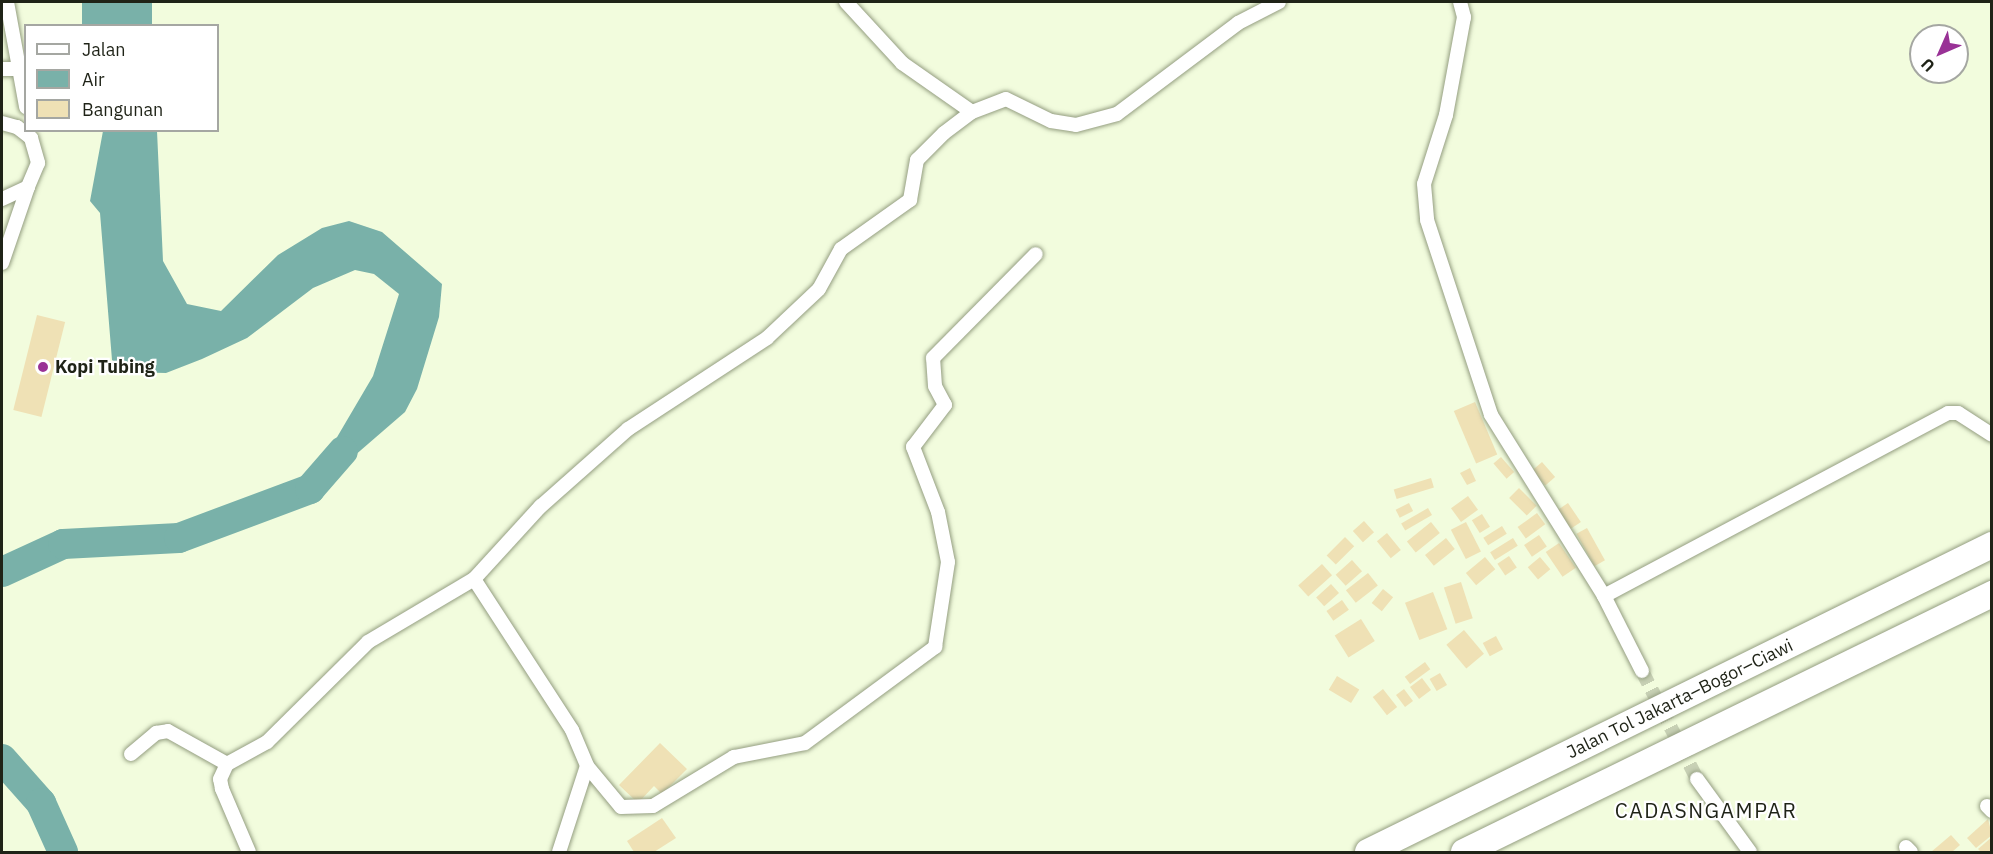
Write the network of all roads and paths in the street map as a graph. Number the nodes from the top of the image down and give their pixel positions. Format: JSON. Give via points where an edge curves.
{"nodes":[{"id":1,"x":7,"y":2,"type":"edge"},
{"id":2,"x":846,"y":2,"type":"edge"},
{"id":3,"x":1279,"y":2,"type":"edge"},
{"id":4,"x":1460,"y":2,"type":"edge"},
{"id":5,"x":6,"y":22,"type":"edge"},
{"id":6,"x":2,"y":69,"type":"edge"},
{"id":7,"x":19,"y":69,"type":"junction"},
{"id":8,"x":24,"y":96,"type":"edge"},
{"id":9,"x":972,"y":112,"type":"junction"},
{"id":10,"x":2,"y":123,"type":"edge"},
{"id":11,"x":24,"y":131,"type":"edge"},
{"id":12,"x":30,"y":134,"type":"edge"},
{"id":13,"x":28,"y":187,"type":"junction"},
{"id":14,"x":2,"y":198,"type":"edge"},
{"id":15,"x":1036,"y":254,"type":"dead end"},
{"id":16,"x":2,"y":263,"type":"edge"},
{"id":17,"x":1992,"y":435,"type":"edge"},
{"id":18,"x":1992,"y":545,"type":"edge"},
{"id":19,"x":474,"y":579,"type":"junction"},
{"id":20,"x":1992,"y":594,"type":"edge"},
{"id":21,"x":1604,"y":596,"type":"junction"},
{"id":22,"x":1642,"y":670,"type":"tunnel mouth"},
{"id":23,"x":131,"y":754,"type":"dead end"},
{"id":24,"x":227,"y":764,"type":"junction"},
{"id":25,"x":587,"y":766,"type":"junction"},
{"id":26,"x":1698,"y":778,"type":"tunnel mouth"},
{"id":27,"x":249,"y":852,"type":"edge"},
{"id":28,"x":559,"y":852,"type":"edge"},
{"id":29,"x":1368,"y":852,"type":"edge"},
{"id":30,"x":1464,"y":852,"type":"edge"},
{"id":31,"x":1750,"y":852,"type":"edge"}],
"edges":[{"from":1,"to":5,"type":"street"},
{"from":2,"to":9,"type":"street","via":[[902,63]]},
{"from":3,"to":9,"type":"street","via":[[1238,23],[1117,114],[1076,125],[1051,121],[1006,99]]},
{"from":4,"to":21,"type":"street","via":[[1464,17],[1446,115],[1424,184],[1427,220],[1491,415]]},
{"from":5,"to":7,"type":"street"},
{"from":6,"to":7,"type":"street"},
{"from":7,"to":8,"type":"street"},
{"from":9,"to":19,"type":"street","via":[[917,160],[910,200],[841,249],[819,289],[803,305],[766,338],[628,429],[541,506]]},
{"from":10,"to":11,"type":"street"},
{"from":12,"to":13,"type":"street","via":[[39,163]]},
{"from":13,"to":14,"type":"street"},
{"from":13,"to":16,"type":"street"},
{"from":15,"to":25,"type":"street","via":[[933,358],[934,386],[945,405],[913,447],[938,512],[948,562],[935,646],[805,743],[734,757],[653,807],[621,807]]},
{"from":17,"to":21,"type":"street","via":[[1958,413],[1948,413]]},
{"from":18,"to":29,"type":"highway","name":"Jalan Tol Jakarta–Bogor–Ciawi"},
{"from":19,"to":24,"type":"street","via":[[368,642],[267,742]]},
{"from":19,"to":25,"type":"street","via":[[572,730]]},
{"from":20,"to":30,"type":"highway"},
{"from":21,"to":22,"type":"street"},
{"from":23,"to":24,"type":"street","via":[[156,733],[168,731]]},
{"from":24,"to":27,"type":"street","via":[[220,778],[222,789]]},
{"from":25,"to":28,"type":"street"},
{"from":26,"to":31,"type":"street"}]}
